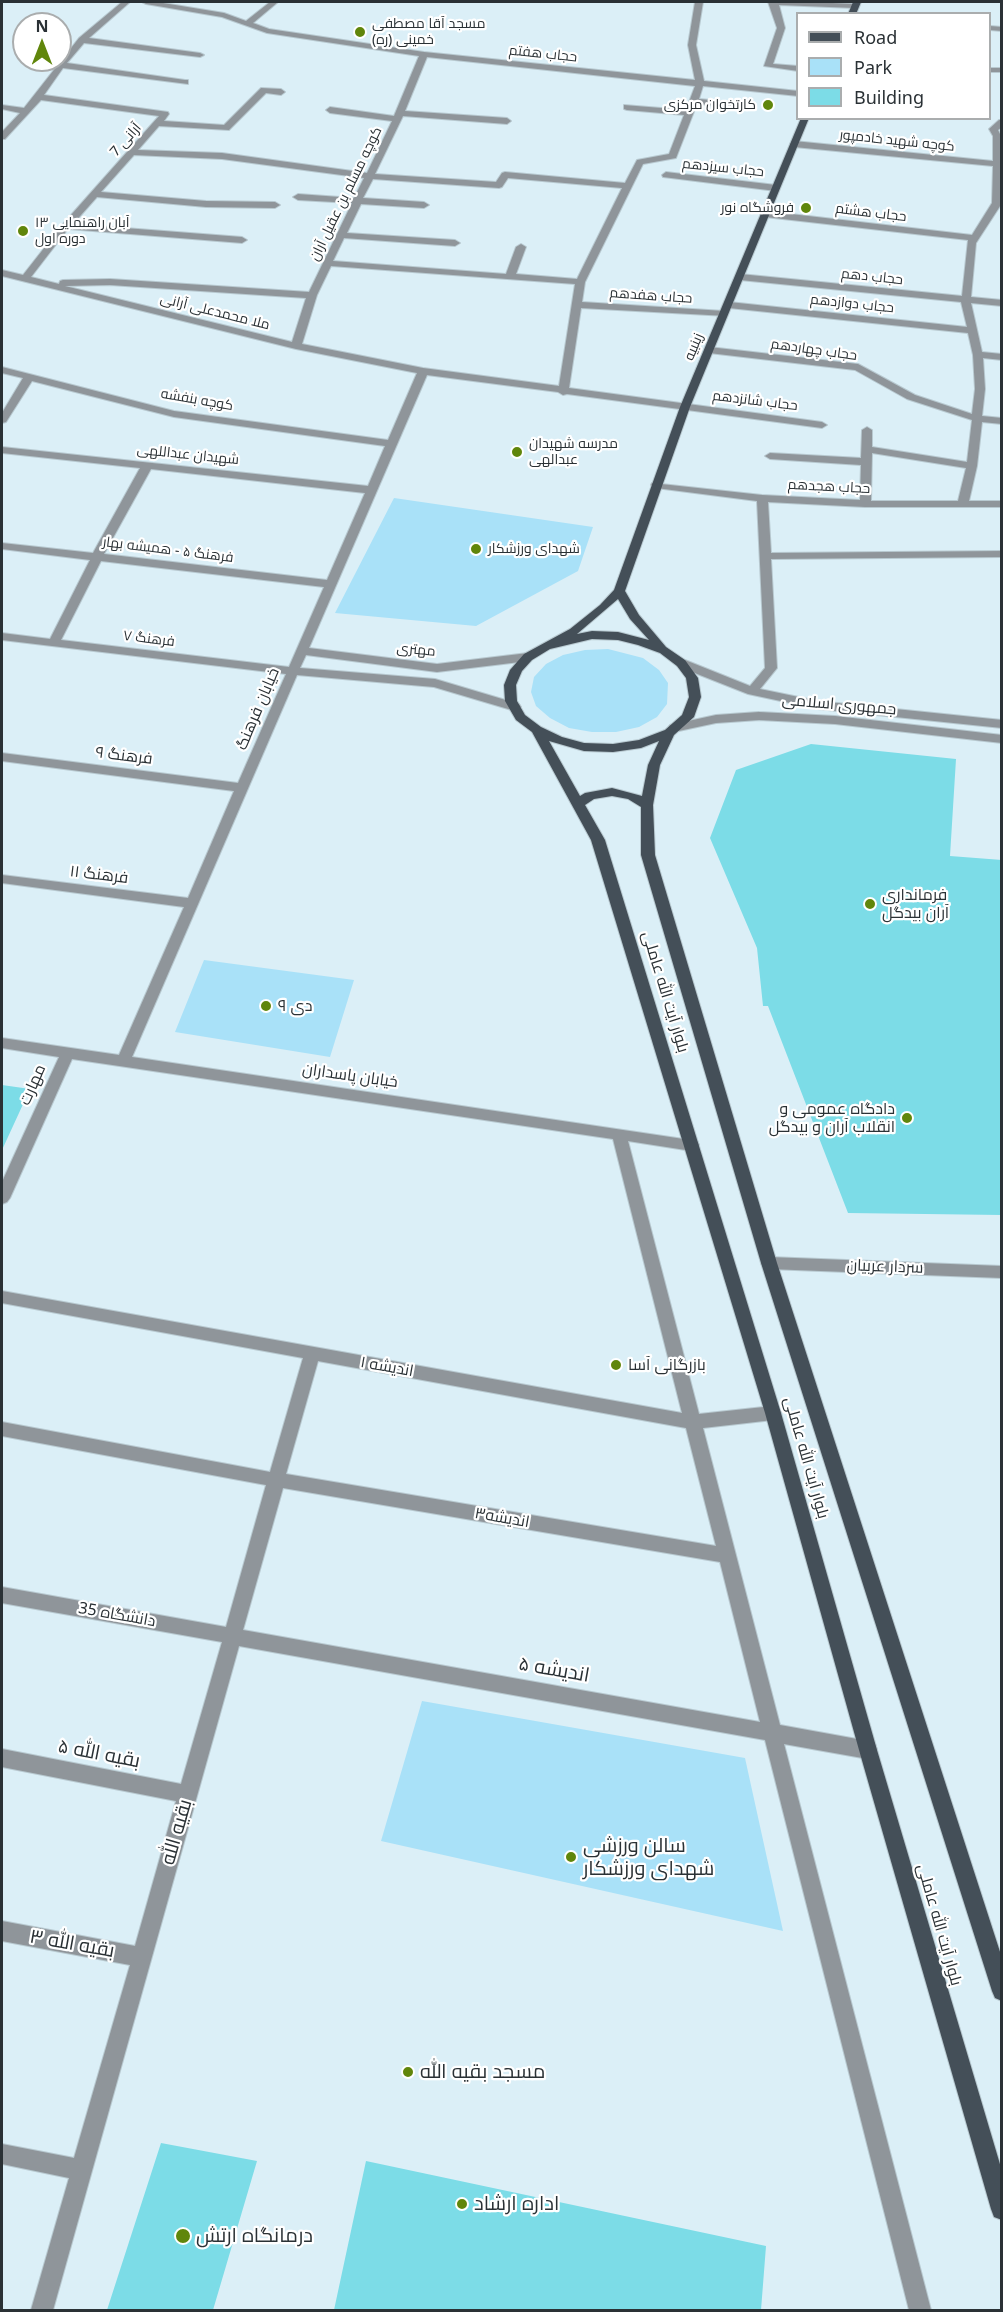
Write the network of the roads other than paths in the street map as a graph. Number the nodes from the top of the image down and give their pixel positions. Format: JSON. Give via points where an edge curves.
{"nodes":[{"id":1,"x":126,"y":2,"type":"edge"},
{"id":2,"x":146,"y":2,"type":"edge"},
{"id":3,"x":274,"y":2,"type":"edge"},
{"id":4,"x":699,"y":2,"type":"edge"},
{"id":5,"x":774,"y":2,"type":"edge"},
{"id":6,"x":855,"y":7,"type":"edge"},
{"id":7,"x":248,"y":24,"type":"junction"},
{"id":8,"x":82,"y":40,"type":"junction"},
{"id":9,"x":72,"y":51,"type":"edge"},
{"id":10,"x":424,"y":54,"type":"junction"},
{"id":11,"x":200,"y":55,"type":"dead end"},
{"id":12,"x":72,"y":66,"type":"edge"},
{"id":13,"x":796,"y":69,"type":"edge"},
{"id":14,"x":56,"y":72,"type":"edge"},
{"id":15,"x":185,"y":82,"type":"dead end"},
{"id":16,"x":700,"y":84,"type":"junction"},
{"id":17,"x":281,"y":92,"type":"dead end"},
{"id":18,"x":796,"y":93,"type":"edge"},
{"id":19,"x":39,"y":97,"type":"junction"},
{"id":20,"x":694,"y":101,"type":"junction"},
{"id":21,"x":744,"y":106,"type":"dead end"},
{"id":22,"x":2,"y":107,"type":"edge"},
{"id":23,"x":627,"y":107,"type":"dead end"},
{"id":24,"x":330,"y":110,"type":"dead end"},
{"id":25,"x":25,"y":111,"type":"junction"},
{"id":26,"x":689,"y":113,"type":"junction"},
{"id":27,"x":398,"y":116,"type":"junction"},
{"id":28,"x":804,"y":120,"type":"edge"},
{"id":29,"x":507,"y":122,"type":"dead end"},
{"id":30,"x":1002,"y":122,"type":"edge"},
{"id":31,"x":158,"y":123,"type":"junction"},
{"id":32,"x":2,"y":137,"type":"edge"},
{"id":33,"x":794,"y":144,"type":"junction"},
{"id":34,"x":134,"y":152,"type":"junction"},
{"id":35,"x":998,"y":171,"type":"edge"},
{"id":36,"x":369,"y":176,"type":"junction"},
{"id":37,"x":666,"y":176,"type":"dead end"},
{"id":38,"x":628,"y":186,"type":"junction"},
{"id":39,"x":776,"y":188,"type":"junction"},
{"id":40,"x":95,"y":194,"type":"junction"},
{"id":41,"x":298,"y":197,"type":"dead end"},
{"id":42,"x":999,"y":199,"type":"edge"},
{"id":43,"x":357,"y":201,"type":"junction"},
{"id":44,"x":275,"y":205,"type":"dead end"},
{"id":45,"x":424,"y":206,"type":"dead end"},
{"id":46,"x":765,"y":214,"type":"junction"},
{"id":47,"x":66,"y":226,"type":"junction"},
{"id":48,"x":341,"y":235,"type":"junction"},
{"id":49,"x":974,"y":238,"type":"junction"},
{"id":50,"x":242,"y":240,"type":"dead end"},
{"id":51,"x":455,"y":243,"type":"dead end"},
{"id":52,"x":521,"y":247,"type":"dead end"},
{"id":53,"x":327,"y":263,"type":"junction"},
{"id":54,"x":2,"y":273,"type":"edge"},
{"id":55,"x":510,"y":277,"type":"junction"},
{"id":56,"x":740,"y":277,"type":"junction"},
{"id":57,"x":25,"y":279,"type":"junction"},
{"id":58,"x":580,"y":282,"type":"junction"},
{"id":59,"x":42,"y":283,"type":"junction"},
{"id":60,"x":312,"y":295,"type":"junction"},
{"id":61,"x":966,"y":301,"type":"junction"},
{"id":62,"x":1002,"y":303,"type":"edge"},
{"id":63,"x":576,"y":305,"type":"junction"},
{"id":64,"x":726,"y":309,"type":"junction"},
{"id":65,"x":972,"y":330,"type":"junction"},
{"id":66,"x":296,"y":346,"type":"junction"},
{"id":67,"x":709,"y":350,"type":"junction"},
{"id":68,"x":978,"y":355,"type":"junction"},
{"id":69,"x":1002,"y":357,"type":"edge"},
{"id":70,"x":2,"y":370,"type":"edge"},
{"id":71,"x":423,"y":371,"type":"junction"},
{"id":72,"x":29,"y":377,"type":"junction"},
{"id":73,"x":563,"y":392,"type":"junction"},
{"id":74,"x":685,"y":407,"type":"junction"},
{"id":75,"x":978,"y":419,"type":"junction"},
{"id":76,"x":2,"y":420,"type":"edge"},
{"id":77,"x":1002,"y":421,"type":"edge"},
{"id":78,"x":822,"y":425,"type":"dead end"},
{"id":79,"x":867,"y":430,"type":"dead end"},
{"id":80,"x":391,"y":444,"type":"junction"},
{"id":81,"x":867,"y":449,"type":"junction"},
{"id":82,"x":2,"y":450,"type":"edge"},
{"id":83,"x":770,"y":456,"type":"dead end"},
{"id":84,"x":866,"y":462,"type":"junction"},
{"id":85,"x":147,"y":466,"type":"junction"},
{"id":86,"x":972,"y":466,"type":"junction"},
{"id":87,"x":656,"y":485,"type":"junction"},
{"id":88,"x":371,"y":490,"type":"junction"},
{"id":89,"x":762,"y":498,"type":"junction"},
{"id":90,"x":963,"y":503,"type":"junction"},
{"id":91,"x":865,"y":504,"type":"junction"},
{"id":92,"x":1002,"y":504,"type":"edge"},
{"id":93,"x":2,"y":546,"type":"edge"},
{"id":94,"x":1002,"y":554,"type":"edge"},
{"id":95,"x":765,"y":556,"type":"junction"},
{"id":96,"x":97,"y":557,"type":"junction"},
{"id":97,"x":331,"y":584,"type":"junction"},
{"id":98,"x":619,"y":591,"type":"junction"},
{"id":99,"x":2,"y":637,"type":"edge"},
{"id":100,"x":54,"y":643,"type":"junction"},
{"id":101,"x":546,"y":646,"type":"junction"},
{"id":102,"x":664,"y":650,"type":"junction"},
{"id":103,"x":301,"y":651,"type":"junction"},
{"id":104,"x":528,"y":657,"type":"junction"},
{"id":105,"x":681,"y":663,"type":"junction"},
{"id":106,"x":293,"y":671,"type":"junction"},
{"id":107,"x":752,"y":691,"type":"junction"},
{"id":108,"x":515,"y":707,"type":"junction"},
{"id":109,"x":1002,"y":724,"type":"edge"},
{"id":110,"x":537,"y":730,"type":"junction"},
{"id":111,"x":671,"y":731,"type":"junction"},
{"id":112,"x":1002,"y":739,"type":"edge"},
{"id":113,"x":2,"y":757,"type":"edge"},
{"id":114,"x":242,"y":788,"type":"junction"},
{"id":115,"x":579,"y":803,"type":"junction"},
{"id":116,"x":646,"y":805,"type":"junction"},
{"id":117,"x":2,"y":879,"type":"edge"},
{"id":118,"x":192,"y":903,"type":"junction"},
{"id":119,"x":2,"y":1043,"type":"edge"},
{"id":120,"x":68,"y":1052,"type":"junction"},
{"id":121,"x":124,"y":1060,"type":"junction"},
{"id":122,"x":620,"y":1134,"type":"junction"},
{"id":123,"x":692,"y":1145,"type":"junction"},
{"id":124,"x":2,"y":1198,"type":"edge"},
{"id":125,"x":769,"y":1263,"type":"junction"},
{"id":126,"x":1002,"y":1272,"type":"edge"},
{"id":127,"x":2,"y":1297,"type":"edge"},
{"id":128,"x":312,"y":1354,"type":"junction"},
{"id":129,"x":773,"y":1413,"type":"junction"},
{"id":130,"x":693,"y":1422,"type":"junction"},
{"id":131,"x":2,"y":1429,"type":"edge"},
{"id":132,"x":276,"y":1480,"type":"junction"},
{"id":133,"x":727,"y":1556,"type":"junction"},
{"id":134,"x":2,"y":1594,"type":"edge"},
{"id":135,"x":232,"y":1636,"type":"junction"},
{"id":136,"x":772,"y":1732,"type":"junction"},
{"id":137,"x":868,"y":1750,"type":"junction"},
{"id":138,"x":2,"y":1758,"type":"edge"},
{"id":139,"x":188,"y":1794,"type":"junction"},
{"id":140,"x":2,"y":1931,"type":"edge"},
{"id":141,"x":142,"y":1957,"type":"junction"},
{"id":142,"x":1002,"y":1991,"type":"edge"},
{"id":143,"x":2,"y":2154,"type":"edge"},
{"id":144,"x":82,"y":2170,"type":"junction"},
{"id":145,"x":1002,"y":2209,"type":"edge"},
{"id":146,"x":42,"y":2310,"type":"edge"},
{"id":147,"x":920,"y":2310,"type":"edge"}],
"edges":[{"from":1,"to":8,"type":"street"},
{"from":2,"to":7,"type":"street","name":"حجاب هفتم","via":[[224,15]]},
{"from":3,"to":7,"type":"street"},
{"from":4,"to":16,"type":"street","via":[[692,45]]},
{"from":5,"to":6,"type":"street"},
{"from":5,"to":13,"type":"street","via":[[782,28],[768,66]]},
{"from":7,"to":10,"type":"street","name":"حجاب هفتم","via":[[267,31]]},
{"from":8,"to":9,"type":"street"},
{"from":8,"to":11,"type":"street"},
{"from":10,"to":16,"type":"street","name":"حجاب هفتم"},
{"from":10,"to":27,"type":"street","name":"کوچه مسلم بن عقیل آران"},
{"from":12,"to":15,"type":"street"},
{"from":14,"to":19,"type":"street"},
{"from":16,"to":18,"type":"street","name":"حجاب هفتم"},
{"from":16,"to":20,"type":"street"},
{"from":17,"to":31,"type":"street","via":[[264,90],[226,128]]},
{"from":19,"to":25,"type":"street"},
{"from":19,"to":31,"type":"street","name":"آرانی 7","via":[[165,114]]},
{"from":20,"to":21,"type":"street"},
{"from":20,"to":26,"type":"street"},
{"from":22,"to":25,"type":"street"},
{"from":23,"to":26,"type":"street"},
{"from":24,"to":27,"type":"street"},
{"from":25,"to":32,"type":"street"},
{"from":26,"to":38,"type":"street","via":[[673,156],[640,162]]},
{"from":27,"to":29,"type":"street"},
{"from":27,"to":36,"type":"street","name":"کوچه مسلم بن عقیل آران"},
{"from":28,"to":33,"type":"main road","name":"زینبیه"},
{"from":30,"to":35,"type":"street","via":[[993,129],[997,136]]},
{"from":31,"to":34,"type":"street","name":"آرانی 7"},
{"from":33,"to":35,"type":"street","name":"کوچه شهید خادمپور"},
{"from":33,"to":39,"type":"main road","name":"زینبیه"},
{"from":34,"to":36,"type":"street","via":[[222,156]]},
{"from":34,"to":40,"type":"street","name":"آرانی 7"},
{"from":35,"to":42,"type":"street"},
{"from":36,"to":38,"type":"street","via":[[499,185],[505,175]]},
{"from":36,"to":43,"type":"street","name":"کوچه مسلم بن عقیل آران"},
{"from":37,"to":39,"type":"street","name":"حجاب سیزدهم"},
{"from":38,"to":58,"type":"street"},
{"from":39,"to":46,"type":"main road","name":"زینبیه"},
{"from":40,"to":44,"type":"street","via":[[206,204]]},
{"from":40,"to":47,"type":"street","name":"آرانی 7"},
{"from":41,"to":43,"type":"street"},
{"from":42,"to":49,"type":"street"},
{"from":43,"to":45,"type":"street"},
{"from":43,"to":48,"type":"street","name":"کوچه مسلم بن عقیل آران"},
{"from":46,"to":49,"type":"street","name":"حجاب هشتم"},
{"from":46,"to":56,"type":"main road","name":"زینبیه"},
{"from":47,"to":50,"type":"street"},
{"from":47,"to":57,"type":"street","name":"آرانی 7"},
{"from":48,"to":51,"type":"street"},
{"from":48,"to":53,"type":"street","name":"کوچه مسلم بن عقیل آران"},
{"from":49,"to":61,"type":"street"},
{"from":52,"to":55,"type":"street"},
{"from":53,"to":55,"type":"street"},
{"from":53,"to":60,"type":"street","name":"کوچه مسلم بن عقیل آران"},
{"from":54,"to":57,"type":"street","name":"ملا محمدعلی آرانی"},
{"from":55,"to":58,"type":"street"},
{"from":56,"to":61,"type":"street","name":"حجاب دهم"},
{"from":56,"to":64,"type":"main road","name":"زینبیه"},
{"from":57,"to":59,"type":"street","name":"ملا محمدعلی آرانی"},
{"from":58,"to":63,"type":"street"},
{"from":59,"to":60,"type":"street","via":[[110,282]]},
{"from":59,"to":66,"type":"street","name":"ملا محمدعلی آرانی"},
{"from":60,"to":66,"type":"street","name":"کوچه مسلم بن عقیل آران"},
{"from":61,"to":62,"type":"street","name":"حجاب دهم"},
{"from":61,"to":65,"type":"street"},
{"from":63,"to":64,"type":"street","name":"حجاب هفدهم"},
{"from":63,"to":73,"type":"street"},
{"from":64,"to":65,"type":"street","name":"حجاب دوازدهم"},
{"from":64,"to":67,"type":"main road","name":"زینبیه"},
{"from":65,"to":68,"type":"street"},
{"from":66,"to":71,"type":"street","name":"ملا محمدعلی آرانی"},
{"from":67,"to":74,"type":"main road","name":"زینبیه"},
{"from":67,"to":75,"type":"street","name":"حجاب چهاردهم","via":[[858,367],[910,397]]},
{"from":68,"to":69,"type":"street"},
{"from":68,"to":75,"type":"street"},
{"from":70,"to":72,"type":"street","name":"کوچه بنفشه"},
{"from":71,"to":73,"type":"street","name":"ملا محمدعلی آرانی"},
{"from":71,"to":80,"type":"street","name":"خیابان فرهنگ"},
{"from":72,"to":76,"type":"street"},
{"from":72,"to":80,"type":"street","name":"کوچه بنفشه","via":[[174,414]]},
{"from":73,"to":74,"type":"street","name":"حجاب شانزدهم"},
{"from":74,"to":78,"type":"street","name":"حجاب شانزدهم"},
{"from":74,"to":87,"type":"main road","name":"زینبیه"},
{"from":75,"to":77,"type":"street","name":"حجاب چهاردهم"},
{"from":75,"to":86,"type":"street"},
{"from":79,"to":81,"type":"street"},
{"from":80,"to":88,"type":"street","name":"خیابان فرهنگ"},
{"from":81,"to":84,"type":"street"},
{"from":81,"to":86,"type":"street"},
{"from":82,"to":85,"type":"street","name":"شهیدان عبداللهی"},
{"from":83,"to":84,"type":"street"},
{"from":84,"to":91,"type":"street"},
{"from":85,"to":88,"type":"street","name":"شهیدان عبداللهی"},
{"from":85,"to":96,"type":"street"},
{"from":86,"to":90,"type":"street"},
{"from":87,"to":89,"type":"street","name":"حجاب هجدهم"},
{"from":87,"to":98,"type":"main road","name":"زینبیه"},
{"from":88,"to":97,"type":"street","name":"خیابان فرهنگ"},
{"from":89,"to":91,"type":"street","name":"حجاب هجدهم"},
{"from":89,"to":95,"type":"street"},
{"from":90,"to":91,"type":"street","name":"حجاب هجدهم"},
{"from":90,"to":92,"type":"street","name":"حجاب هجدهم"},
{"from":93,"to":96,"type":"street","name":"فرهنگ ۵ - همیشه بهار"},
{"from":94,"to":95,"type":"street"},
{"from":95,"to":107,"type":"street","via":[[771,668]]},
{"from":96,"to":97,"type":"street","name":"فرهنگ ۵ - همیشه بهار"},
{"from":96,"to":100,"type":"street"},
{"from":97,"to":103,"type":"street","name":"خیابان فرهنگ"},
{"from":98,"to":101,"type":"main road","name":"زینبیه","via":[[574,631]]},
{"from":98,"to":102,"type":"main road","via":[[634,617]]},
{"from":99,"to":100,"type":"street","name":"فرهنگ ۷"},
{"from":100,"to":106,"type":"street","name":"فرهنگ ۷"},
{"from":101,"to":102,"type":"main road","via":[[568,639],[618,636]]},
{"from":101,"to":104,"type":"main road"},
{"from":102,"to":105,"type":"main road"},
{"from":103,"to":104,"type":"street","name":"مهتری","via":[[437,668]]},
{"from":103,"to":106,"type":"street","name":"خیابان فرهنگ"},
{"from":104,"to":108,"type":"main road","via":[[516,670],[510,685]]},
{"from":105,"to":107,"type":"street","name":"جمهوری اسلامی"},
{"from":105,"to":111,"type":"main road","via":[[692,678],[695,697],[687,717]]},
{"from":106,"to":108,"type":"street","name":"مهتری","via":[[435,683]]},
{"from":106,"to":114,"type":"street","name":"خیابان فرهنگ"},
{"from":107,"to":109,"type":"street","name":"جمهوری اسلامی","via":[[818,705]]},
{"from":108,"to":110,"type":"main road","via":[[520,717]]},
{"from":110,"to":111,"type":"main road","via":[[584,747],[613,748],[641,744]]},
{"from":110,"to":115,"type":"main road","name":"بلوار آیت‌ الله عاملی"},
{"from":111,"to":112,"type":"street","name":"جمهوری اسلامی","via":[[716,719],[759,716],[835,720]]},
{"from":111,"to":116,"type":"main road","name":"بلوار آیت‌ الله عاملی","via":[[654,765]]},
{"from":113,"to":114,"type":"street","name":"فرهنگ ۹"},
{"from":114,"to":118,"type":"street","name":"خیابان فرهنگ"},
{"from":115,"to":116,"type":"main road","via":[[590,796],[612,792],[632,796]]},
{"from":115,"to":123,"type":"main road","name":"بلوار آیت‌ الله عاملی","via":[[598,840]]},
{"from":116,"to":125,"type":"main road","name":"بلوار آیت‌ الله عاملی","via":[[648,855]]},
{"from":117,"to":118,"type":"street","name":"فرهنگ ۱۱"},
{"from":118,"to":121,"type":"street","name":"خیابان فرهنگ"},
{"from":119,"to":120,"type":"street","name":"خیابان پاسداران"},
{"from":120,"to":121,"type":"street","name":"خیابان پاسداران"},
{"from":120,"to":124,"type":"street","name":"مهارت"},
{"from":121,"to":122,"type":"street","name":"خیابان پاسداران"},
{"from":122,"to":123,"type":"street","name":"خیابان پاسداران"},
{"from":122,"to":130,"type":"street"},
{"from":123,"to":129,"type":"main road","name":"بلوار آیت‌ الله عاملی"},
{"from":125,"to":126,"type":"street","name":"سردار عربیان"},
{"from":125,"to":142,"type":"main road","name":"بلوار آیت‌ الله عاملی"},
{"from":127,"to":128,"type":"street","name":"اندیشه ۱"},
{"from":128,"to":130,"type":"street","name":"اندیشه ۱"},
{"from":128,"to":132,"type":"street","name":"بقیه الله"},
{"from":129,"to":130,"type":"street","name":"اندیشه ۱"},
{"from":129,"to":137,"type":"main road","name":"بلوار آیت‌ الله عاملی"},
{"from":130,"to":133,"type":"street"},
{"from":131,"to":132,"type":"street","name":"اندیشه۳"},
{"from":132,"to":133,"type":"street","name":"اندیشه۳"},
{"from":132,"to":135,"type":"street","name":"بقیه الله"},
{"from":133,"to":136,"type":"street"},
{"from":134,"to":135,"type":"street","name":"دانشگاه 35"},
{"from":135,"to":136,"type":"street","name":"اندیشه ۵"},
{"from":135,"to":139,"type":"street","name":"بقیه الله"},
{"from":136,"to":137,"type":"street","name":"اندیشه ۵"},
{"from":136,"to":147,"type":"street"},
{"from":137,"to":145,"type":"main road","name":"بلوار آیت‌ الله عاملی"},
{"from":138,"to":139,"type":"street","name":"بقیه الله ۵"},
{"from":139,"to":141,"type":"street","name":"بقیه الله"},
{"from":140,"to":141,"type":"street","name":"بقیه الله ۳"},
{"from":141,"to":144,"type":"street","name":"بقیه الله"},
{"from":143,"to":144,"type":"street"},
{"from":144,"to":146,"type":"street","name":"بقیه الله"}]}
